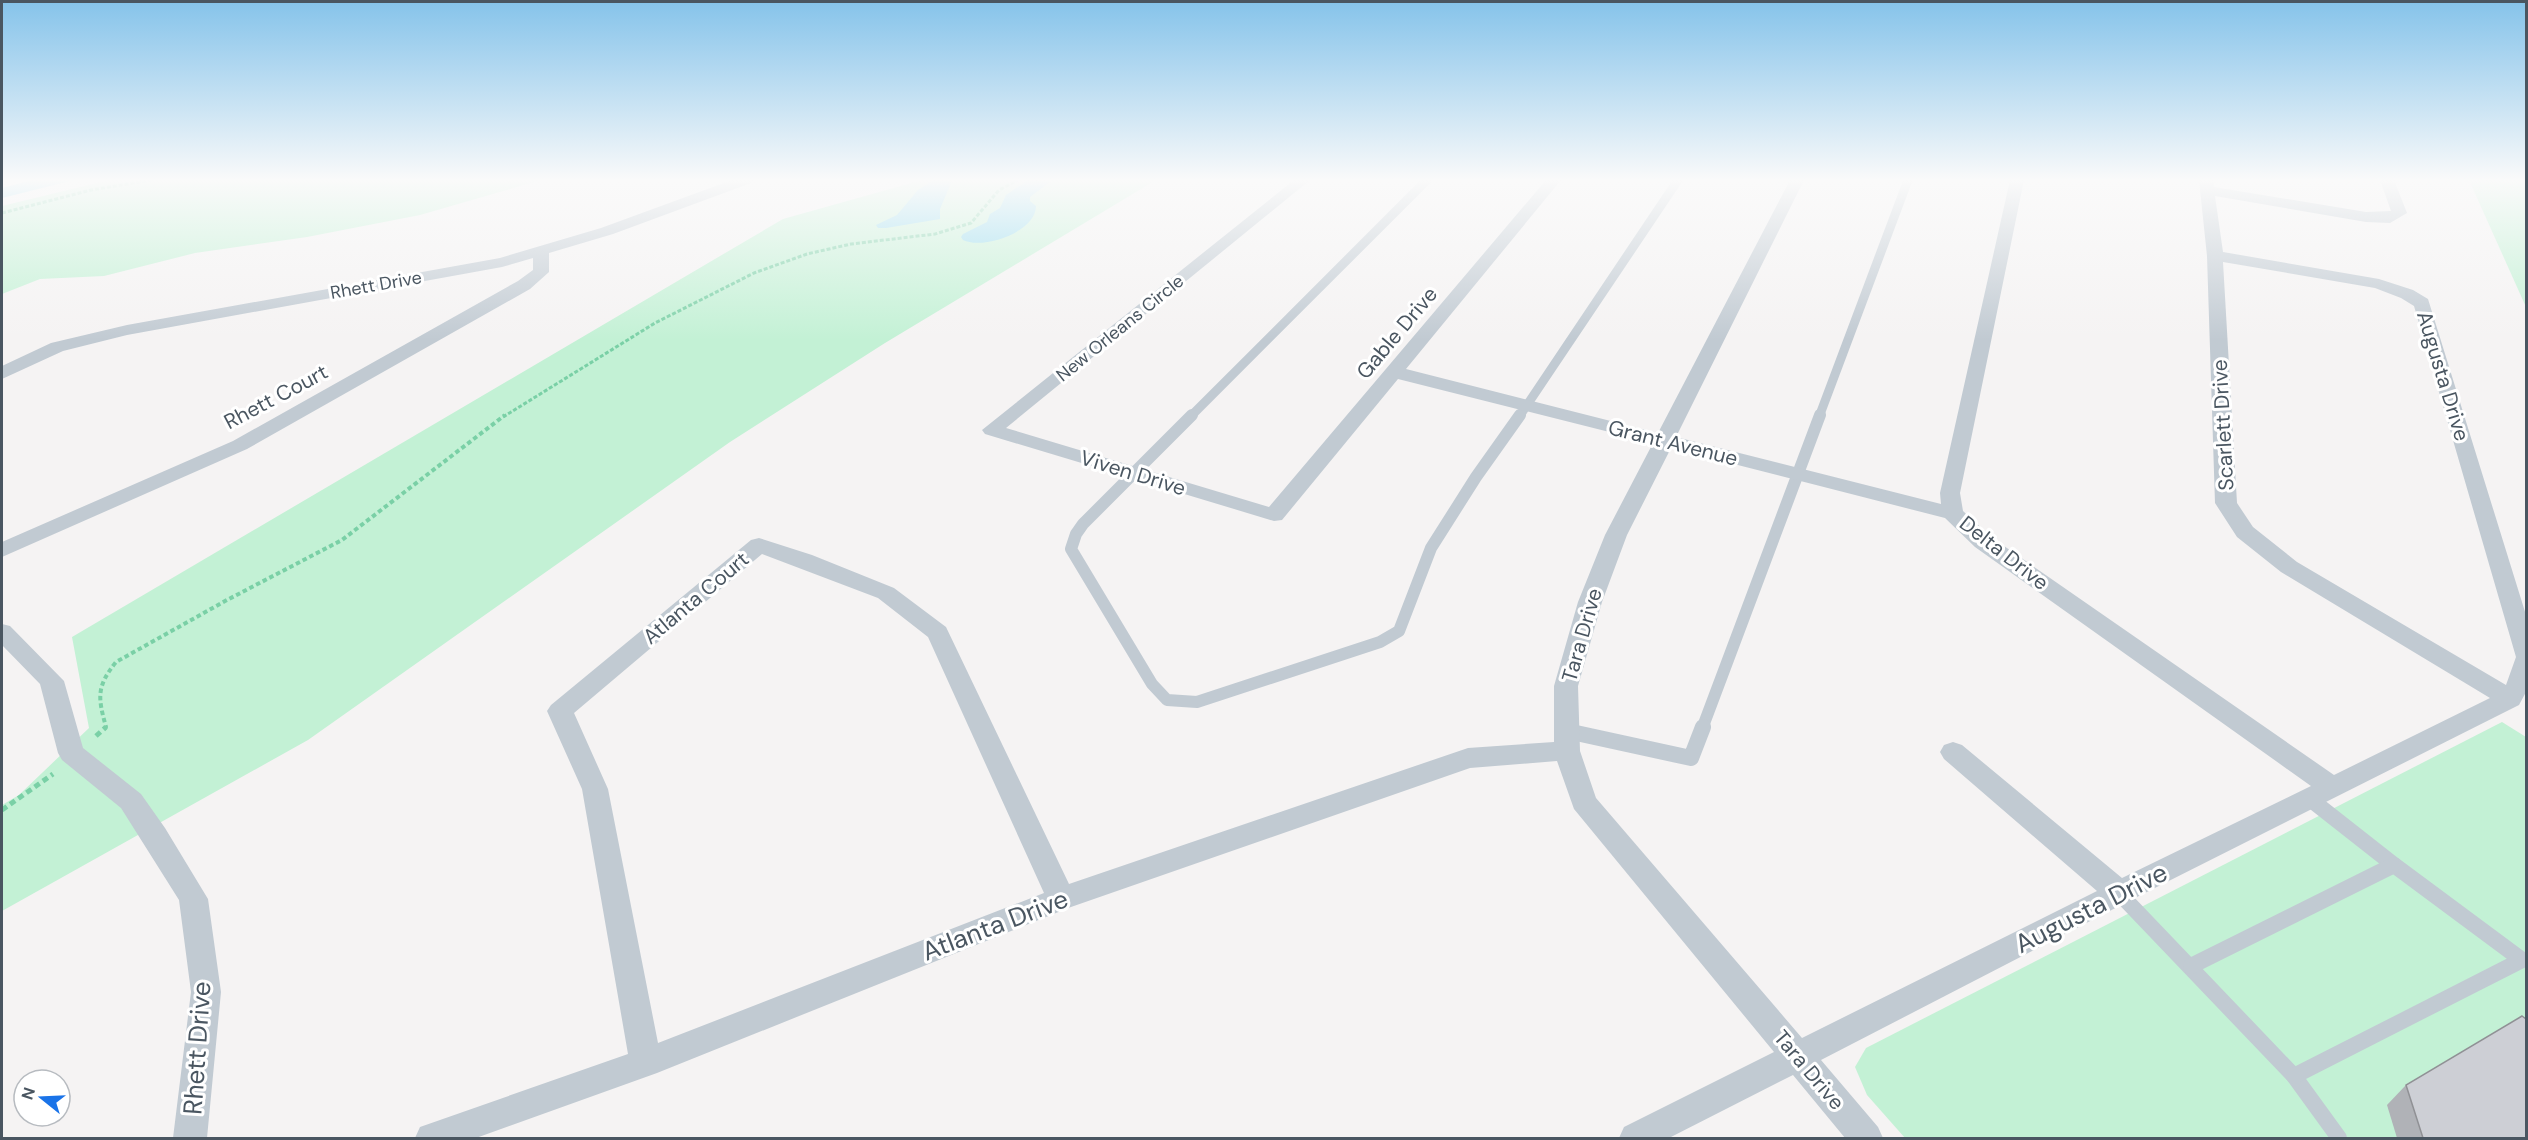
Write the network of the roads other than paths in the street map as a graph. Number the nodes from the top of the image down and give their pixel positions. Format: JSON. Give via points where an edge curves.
{"nodes":[{"id":1,"x":600,"y":233,"type":"edge"},
{"id":2,"x":1237,"y":233,"type":"edge"},
{"id":3,"x":1374,"y":233,"type":"edge"},
{"id":4,"x":1510,"y":233,"type":"edge"},
{"id":5,"x":1642,"y":233,"type":"edge"},
{"id":6,"x":1770,"y":233,"type":"edge"},
{"id":7,"x":1888,"y":233,"type":"edge"},
{"id":8,"x":2006,"y":233,"type":"edge"},
{"id":9,"x":2212,"y":233,"type":"edge"},
{"id":10,"x":541,"y":251,"type":"junction"},
{"id":11,"x":2215,"y":256,"type":"junction"},
{"id":12,"x":1394,"y":372,"type":"junction"},
{"id":13,"x":2,"y":373,"type":"edge"},
{"id":14,"x":1527,"y":406,"type":"junction"},
{"id":15,"x":992,"y":430,"type":"joint"},
{"id":16,"x":1664,"y":440,"type":"junction"},
{"id":17,"x":1134,"y":473,"type":"junction"},
{"id":18,"x":1797,"y":474,"type":"junction"},
{"id":19,"x":1953,"y":513,"type":"junction"},
{"id":20,"x":1274,"y":515,"type":"joint"},
{"id":21,"x":2,"y":550,"type":"edge"},
{"id":22,"x":2,"y":632,"type":"edge"},
{"id":23,"x":2526,"y":653,"type":"edge"},
{"id":24,"x":2526,"y":661,"type":"edge"},
{"id":25,"x":2510,"y":699,"type":"junction"},
{"id":26,"x":1567,"y":741,"type":"junction"},
{"id":27,"x":1953,"y":752,"type":"dead end"},
{"id":28,"x":2321,"y":794,"type":"junction"},
{"id":29,"x":2394,"y":865,"type":"junction"},
{"id":30,"x":2119,"y":893,"type":"junction"},
{"id":31,"x":1061,"y":899,"type":"junction"},
{"id":32,"x":2191,"y":966,"type":"junction"},
{"id":33,"x":1799,"y":1058,"type":"junction"},
{"id":34,"x":646,"y":1063,"type":"junction"},
{"id":35,"x":2294,"y":1076,"type":"junction"},
{"id":36,"x":190,"y":1138,"type":"edge"},
{"id":37,"x":432,"y":1138,"type":"edge"},
{"id":38,"x":1636,"y":1138,"type":"edge"},
{"id":39,"x":1866,"y":1138,"type":"edge"},
{"id":40,"x":2339,"y":1138,"type":"edge"}],
"edges":[{"from":1,"to":10,"type":"street","name":"Rhett Drive"},
{"from":2,"to":15,"type":"street","name":"New Orleans Circle"},
{"from":3,"to":17,"type":"lane"},
{"from":4,"to":12,"type":"street","name":"Gable Drive"},
{"from":5,"to":14,"type":"lane"},
{"from":6,"to":16,"type":"street","name":"Tara Drive"},
{"from":7,"to":18,"type":"lane"},
{"from":8,"to":19,"type":"street","name":"Delta Drive","via":[[1950,493]]},
{"from":9,"to":11,"type":"street","name":"Scarlett Drive"},
{"from":10,"to":13,"type":"street","name":"Rhett Drive","via":[[491,264],[127,330],[57,347]]},
{"from":10,"to":21,"type":"street","name":"Rhett Court","via":[[541,272],[524,285],[319,402],[240,445]]},
{"from":11,"to":23,"type":"street","name":"Augusta Drive","via":[[2379,284],[2421,303]]},
{"from":11,"to":25,"type":"street","name":"Scarlett Drive","via":[[2226,503],[2245,532],[2289,567]]},
{"from":12,"to":14,"type":"street","name":"Grant Avenue"},
{"from":12,"to":20,"type":"street","name":"Gable Drive"},
{"from":14,"to":16,"type":"street","name":"Grant Avenue"},
{"from":14,"to":17,"type":"lane","via":[[1431,548],[1398,631],[1380,642],[1197,702],[1167,700],[1152,684],[1071,549],[1083,524]]},
{"from":15,"to":17,"type":"street","name":"Viven Drive"},
{"from":16,"to":18,"type":"street","name":"Grant Avenue"},
{"from":16,"to":26,"type":"street","name":"Tara Drive","via":[[1616,535],[1590,602],[1566,686]]},
{"from":17,"to":20,"type":"street","name":"Viven Drive"},
{"from":18,"to":19,"type":"street","name":"Grant Avenue"},
{"from":18,"to":26,"type":"lane","via":[[1691,758]]},
{"from":19,"to":28,"type":"street","name":"Delta Drive","via":[[1983,542]]},
{"from":22,"to":36,"type":"street","name":"Rhett Drive","via":[[52,681],[71,753],[131,801],[193,899],[206,992]]},
{"from":24,"to":25,"type":"street","via":[[2523,677]]},
{"from":25,"to":28,"type":"street","name":"Augusta Drive"},
{"from":26,"to":31,"type":"street","name":"Atlanta Drive","via":[[1468,758]]},
{"from":26,"to":33,"type":"street","name":"Tara Drive","via":[[1584,802]]},
{"from":27,"to":30,"type":"street"},
{"from":28,"to":29,"type":"lane"},
{"from":28,"to":30,"type":"street","name":"Augusta Drive"},
{"from":29,"to":32,"type":"lane"},
{"from":29,"to":35,"type":"lane","via":[[2522,960]]},
{"from":30,"to":32,"type":"lane"},
{"from":30,"to":33,"type":"street","name":"Augusta Drive"},
{"from":31,"to":34,"type":"street","name":"Atlanta Drive"},
{"from":31,"to":34,"type":"street","name":"Atlanta Court","via":[[938,633],[886,593],[759,545],[560,711],[595,789]]},
{"from":32,"to":35,"type":"lane"},
{"from":33,"to":38,"type":"street","name":"Augusta Drive"},
{"from":33,"to":39,"type":"street","name":"Tara Drive"},
{"from":34,"to":37,"type":"street","name":"Atlanta Drive"},
{"from":35,"to":40,"type":"lane"}]}
